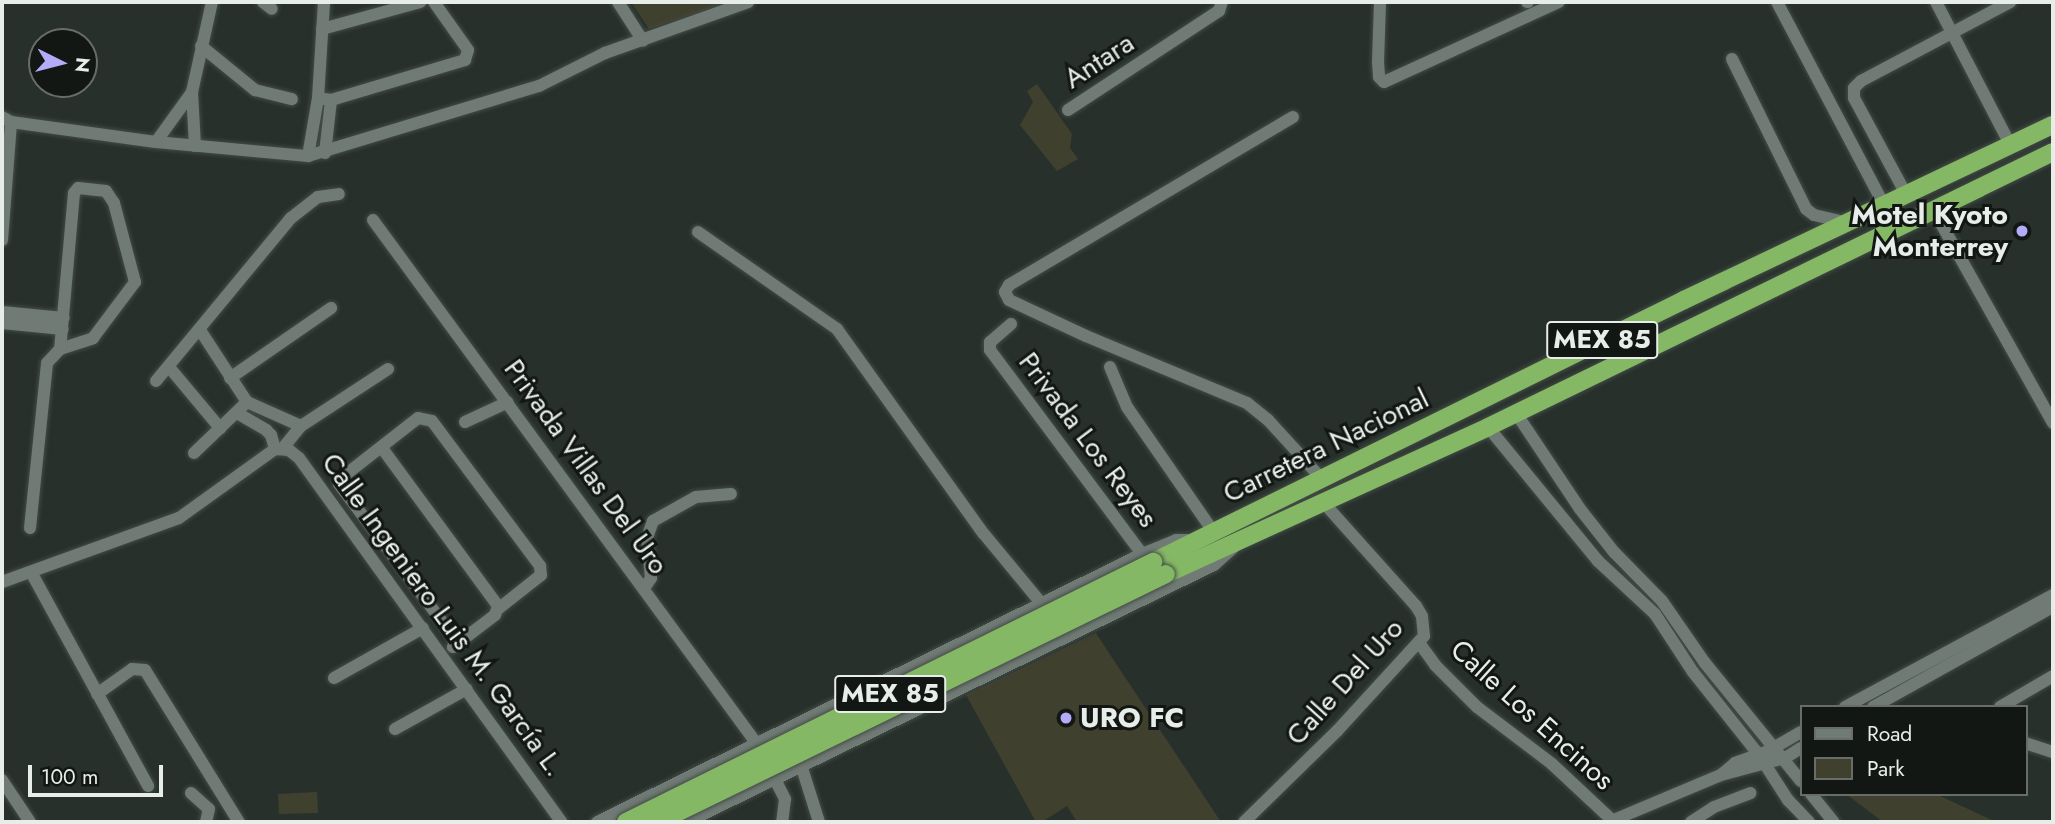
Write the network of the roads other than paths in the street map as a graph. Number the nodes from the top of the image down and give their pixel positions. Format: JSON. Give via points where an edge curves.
{"nodes":[{"id":1,"x":212,"y":2,"type":"edge"},
{"id":2,"x":324,"y":2,"type":"edge"},
{"id":3,"x":420,"y":2,"type":"edge"},
{"id":4,"x":434,"y":2,"type":"edge"},
{"id":5,"x":618,"y":2,"type":"edge"},
{"id":6,"x":748,"y":2,"type":"edge"},
{"id":7,"x":1222,"y":2,"type":"edge"},
{"id":8,"x":1380,"y":2,"type":"edge"},
{"id":9,"x":1559,"y":2,"type":"edge"},
{"id":10,"x":1777,"y":2,"type":"edge"},
{"id":11,"x":1936,"y":2,"type":"edge"},
{"id":12,"x":2010,"y":2,"type":"edge"},
{"id":13,"x":1543,"y":5,"type":"edge"},
{"id":14,"x":321,"y":29,"type":"junction"},
{"id":15,"x":1952,"y":33,"type":"junction"},
{"id":16,"x":642,"y":41,"type":"junction"},
{"id":17,"x":201,"y":47,"type":"junction"},
{"id":18,"x":1732,"y":59,"type":"dead end"},
{"id":19,"x":191,"y":92,"type":"junction"},
{"id":20,"x":292,"y":99,"type":"dead end"},
{"id":21,"x":324,"y":99,"type":"junction"},
{"id":22,"x":1069,"y":110,"type":"dead end"},
{"id":23,"x":1293,"y":117,"type":"dead end"},
{"id":24,"x":2053,"y":125,"type":"edge"},
{"id":25,"x":6,"y":126,"type":"edge"},
{"id":26,"x":156,"y":142,"type":"junction"},
{"id":27,"x":195,"y":146,"type":"junction"},
{"id":28,"x":2011,"y":146,"type":"junction"},
{"id":29,"x":2053,"y":152,"type":"edge"},
{"id":30,"x":325,"y":153,"type":"junction"},
{"id":31,"x":308,"y":156,"type":"junction"},
{"id":32,"x":339,"y":194,"type":"dead end"},
{"id":33,"x":1907,"y":196,"type":"junction"},
{"id":34,"x":1885,"y":207,"type":"junction"},
{"id":35,"x":1934,"y":211,"type":"junction"},
{"id":36,"x":373,"y":220,"type":"dead end"},
{"id":37,"x":1849,"y":223,"type":"junction"},
{"id":38,"x":698,"y":232,"type":"dead end"},
{"id":39,"x":2,"y":240,"type":"edge"},
{"id":40,"x":331,"y":308,"type":"dead end"},
{"id":41,"x":2,"y":312,"type":"edge"},
{"id":42,"x":2,"y":323,"type":"edge"},
{"id":43,"x":63,"y":323,"type":"junction"},
{"id":44,"x":1011,"y":324,"type":"dead end"},
{"id":45,"x":200,"y":330,"type":"junction"},
{"id":46,"x":61,"y":349,"type":"junction"},
{"id":47,"x":169,"y":367,"type":"junction"},
{"id":48,"x":1110,"y":367,"type":"dead end"},
{"id":49,"x":388,"y":369,"type":"dead end"},
{"id":50,"x":230,"y":378,"type":"junction"},
{"id":51,"x":156,"y":381,"type":"dead end"},
{"id":52,"x":247,"y":402,"type":"junction"},
{"id":53,"x":508,"y":402,"type":"junction"},
{"id":54,"x":237,"y":413,"type":"junction"},
{"id":55,"x":1516,"y":413,"type":"junction"},
{"id":56,"x":278,"y":418,"type":"junction"},
{"id":57,"x":465,"y":422,"type":"dead end"},
{"id":58,"x":2053,"y":423,"type":"edge"},
{"id":59,"x":301,"y":426,"type":"junction"},
{"id":60,"x":1488,"y":427,"type":"junction"},
{"id":61,"x":220,"y":428,"type":"junction"},
{"id":62,"x":266,"y":430,"type":"junction"},
{"id":63,"x":382,"y":448,"type":"junction"},
{"id":64,"x":279,"y":449,"type":"junction"},
{"id":65,"x":194,"y":453,"type":"dead end"},
{"id":66,"x":1321,"y":478,"type":"junction"},
{"id":67,"x":731,"y":494,"type":"dead end"},
{"id":68,"x":1324,"y":503,"type":"junction"},
{"id":69,"x":1580,"y":509,"type":"junction"},
{"id":70,"x":1563,"y":520,"type":"junction"},
{"id":71,"x":30,"y":528,"type":"dead end"},
{"id":72,"x":1213,"y":531,"type":"junction"},
{"id":73,"x":1239,"y":541,"type":"junction"},
{"id":74,"x":1154,"y":563,"type":"junction"},
{"id":75,"x":31,"y":572,"type":"junction"},
{"id":76,"x":2,"y":582,"type":"edge"},
{"id":77,"x":645,"y":587,"type":"junction"},
{"id":78,"x":2053,"y":595,"type":"edge"},
{"id":79,"x":1041,"y":603,"type":"junction"},
{"id":80,"x":2053,"y":607,"type":"edge"},
{"id":81,"x":498,"y":609,"type":"junction"},
{"id":82,"x":423,"y":628,"type":"junction"},
{"id":83,"x":458,"y":643,"type":"junction"},
{"id":84,"x":1420,"y":644,"type":"junction"},
{"id":85,"x":444,"y":655,"type":"junction"},
{"id":86,"x":2053,"y":676,"type":"edge"},
{"id":87,"x":334,"y":678,"type":"dead end"},
{"id":88,"x":467,"y":689,"type":"junction"},
{"id":89,"x":97,"y":694,"type":"junction"},
{"id":90,"x":1849,"y":705,"type":"edge"},
{"id":91,"x":1877,"y":705,"type":"edge"},
{"id":92,"x":2003,"y":705,"type":"edge"},
{"id":93,"x":792,"y":724,"type":"junction"},
{"id":94,"x":395,"y":729,"type":"dead end"},
{"id":95,"x":1800,"y":733,"type":"edge"},
{"id":96,"x":757,"y":744,"type":"junction"},
{"id":97,"x":2027,"y":744,"type":"edge"},
{"id":98,"x":1775,"y":747,"type":"junction"},
{"id":99,"x":1800,"y":749,"type":"edge"},
{"id":100,"x":2053,"y":752,"type":"edge"},
{"id":101,"x":1785,"y":758,"type":"junction"},
{"id":102,"x":1761,"y":759,"type":"junction"},
{"id":103,"x":717,"y":761,"type":"junction"},
{"id":104,"x":807,"y":765,"type":"junction"},
{"id":105,"x":1800,"y":779,"type":"edge"},
{"id":106,"x":2,"y":780,"type":"edge"},
{"id":107,"x":777,"y":780,"type":"junction"},
{"id":108,"x":148,"y":786,"type":"dead end"},
{"id":109,"x":191,"y":793,"type":"dead end"},
{"id":110,"x":1750,"y":793,"type":"dead end"},
{"id":111,"x":734,"y":798,"type":"junction"},
{"id":112,"x":1815,"y":799,"type":"edge"},
{"id":113,"x":1807,"y":820,"type":"edge"},
{"id":114,"x":30,"y":822,"type":"edge"},
{"id":115,"x":206,"y":822,"type":"edge"},
{"id":116,"x":239,"y":822,"type":"edge"},
{"id":117,"x":562,"y":822,"type":"edge"},
{"id":118,"x":597,"y":822,"type":"edge"},
{"id":119,"x":626,"y":822,"type":"edge"},
{"id":120,"x":658,"y":822,"type":"edge"},
{"id":121,"x":687,"y":822,"type":"edge"},
{"id":122,"x":782,"y":822,"type":"edge"},
{"id":123,"x":818,"y":822,"type":"edge"},
{"id":124,"x":1244,"y":822,"type":"edge"},
{"id":125,"x":1611,"y":822,"type":"edge"},
{"id":126,"x":1691,"y":822,"type":"edge"},
{"id":127,"x":1834,"y":822,"type":"edge"}],
"edges":[{"from":1,"to":17,"type":"street"},
{"from":2,"to":14,"type":"street"},
{"from":3,"to":14,"type":"street"},
{"from":4,"to":21,"type":"street","via":[[468,56],[457,64]]},
{"from":5,"to":16,"type":"street"},
{"from":6,"to":16,"type":"street"},
{"from":7,"to":22,"type":"street","name":"Antara","via":[[1219,11]]},
{"from":8,"to":13,"type":"street","via":[[1382,82]]},
{"from":9,"to":13,"type":"street"},
{"from":10,"to":34,"type":"street"},
{"from":11,"to":15,"type":"street"},
{"from":12,"to":15,"type":"street"},
{"from":14,"to":21,"type":"street"},
{"from":15,"to":28,"type":"street"},
{"from":15,"to":33,"type":"street","via":[[1854,88],[1854,98]]},
{"from":16,"to":30,"type":"street","via":[[605,53],[531,89]]},
{"from":17,"to":19,"type":"street"},
{"from":17,"to":20,"type":"street","via":[[255,90]]},
{"from":18,"to":37,"type":"street","via":[[1806,209]]},
{"from":19,"to":26,"type":"street"},
{"from":19,"to":27,"type":"street"},
{"from":21,"to":30,"type":"street"},
{"from":21,"to":31,"type":"street"},
{"from":23,"to":66,"type":"street","via":[[1009,285],[1005,292],[1009,300],[1086,337],[1247,403]]},
{"from":24,"to":28,"type":"highway","name":"Carretera Nacional","number":"MEX 85"},
{"from":25,"to":26,"type":"street"},
{"from":25,"to":39,"type":"street"},
{"from":26,"to":27,"type":"street"},
{"from":27,"to":31,"type":"street"},
{"from":28,"to":33,"type":"highway","name":"Carretera Nacional","number":"MEX 85"},
{"from":29,"to":35,"type":"highway","name":"Carretera Nacional","number":"MEX 85"},
{"from":30,"to":31,"type":"street"},
{"from":32,"to":45,"type":"street","via":[[318,197],[299,210]]},
{"from":33,"to":34,"type":"highway","name":"Carretera Nacional","number":"MEX 85"},
{"from":34,"to":37,"type":"highway","name":"Carretera Nacional","number":"MEX 85"},
{"from":35,"to":55,"type":"highway","name":"Carretera Nacional","number":"MEX 85"},
{"from":35,"to":58,"type":"street"},
{"from":36,"to":53,"type":"street","name":"Privada Villas Del Uro"},
{"from":37,"to":66,"type":"highway","name":"Carretera Nacional","number":"MEX 85"},
{"from":38,"to":79,"type":"street","via":[[837,329],[984,534]]},
{"from":40,"to":50,"type":"street"},
{"from":41,"to":43,"type":"street"},
{"from":42,"to":43,"type":"street"},
{"from":43,"to":46,"type":"street"},
{"from":43,"to":46,"type":"street","via":[[75,189],[102,190],[111,196],[135,279],[97,335]]},
{"from":44,"to":74,"type":"street","name":"Privada Los Reyes","via":[[990,342],[990,350]]},
{"from":45,"to":47,"type":"street"},
{"from":45,"to":50,"type":"street"},
{"from":46,"to":71,"type":"street","via":[[47,363],[44,374]]},
{"from":47,"to":51,"type":"street"},
{"from":47,"to":61,"type":"street"},
{"from":48,"to":72,"type":"street","via":[[1128,407]]},
{"from":49,"to":59,"type":"street"},
{"from":50,"to":52,"type":"street"},
{"from":52,"to":54,"type":"street"},
{"from":52,"to":56,"type":"street"},
{"from":53,"to":57,"type":"street"},
{"from":53,"to":77,"type":"street","name":"Privada Villas Del Uro"},
{"from":54,"to":61,"type":"street"},
{"from":54,"to":62,"type":"street"},
{"from":55,"to":60,"type":"highway","name":"Carretera Nacional","number":"MEX 85"},
{"from":55,"to":69,"type":"street"},
{"from":56,"to":59,"type":"street"},
{"from":56,"to":62,"type":"street"},
{"from":59,"to":64,"type":"street"},
{"from":60,"to":68,"type":"highway","name":"Carretera Nacional","number":"MEX 85"},
{"from":60,"to":70,"type":"street"},
{"from":61,"to":65,"type":"street"},
{"from":62,"to":64,"type":"street"},
{"from":63,"to":81,"type":"street","via":[[494,597]]},
{"from":63,"to":81,"type":"street","via":[[418,418],[432,421],[540,566],[541,575]]},
{"from":63,"to":83,"type":"street","via":[[340,479],[340,488]]},
{"from":64,"to":75,"type":"street","via":[[186,515]]},
{"from":64,"to":82,"type":"street","name":"Calle Ingeniero Luis M. García L.","via":[[299,458]]},
{"from":66,"to":72,"type":"highway","name":"Carretera Nacional","number":"MEX 85"},
{"from":67,"to":77,"type":"street","via":[[696,497],[653,521],[647,538],[651,578]]},
{"from":68,"to":73,"type":"highway","name":"Carretera Nacional","number":"MEX 85"},
{"from":68,"to":84,"type":"street","name":"Calle Del Uro","via":[[1416,606],[1425,629]]},
{"from":69,"to":70,"type":"street"},
{"from":69,"to":98,"type":"street","via":[[1662,601],[1705,663]]},
{"from":70,"to":102,"type":"street","via":[[1598,561],[1655,614],[1693,672]]},
{"from":72,"to":74,"type":"highway","name":"Carretera Nacional","number":"MEX 85"},
{"from":73,"to":74,"type":"highway","name":"Carretera Nacional","number":"MEX 85"},
{"from":73,"to":104,"type":"street","number":"MEX 85","via":[[1214,565]]},
{"from":74,"to":79,"type":"street","number":"MEX 85"},
{"from":74,"to":119,"type":"highway","name":"Carretera Nacional","number":"MEX 85","bridge":true},
{"from":74,"to":120,"type":"highway","name":"Carretera Nacional","number":"MEX 85","bridge":true},
{"from":75,"to":76,"type":"street"},
{"from":75,"to":89,"type":"street"},
{"from":77,"to":96,"type":"street","name":"Privada Villas Del Uro"},
{"from":78,"to":90,"type":"street"},
{"from":79,"to":93,"type":"street","number":"MEX 85"},
{"from":80,"to":91,"type":"street"},
{"from":81,"to":83,"type":"street"},
{"from":82,"to":85,"type":"street","name":"Calle Ingeniero Luis M. García L."},
{"from":82,"to":87,"type":"street"},
{"from":83,"to":85,"type":"street"},
{"from":84,"to":124,"type":"street","name":"Calle Del Uro"},
{"from":84,"to":125,"type":"street","name":"Calle Los Encinos","via":[[1477,707],[1552,764]]},
{"from":85,"to":88,"type":"street","name":"Calle Ingeniero Luis M. García L."},
{"from":86,"to":92,"type":"street"},
{"from":88,"to":94,"type":"street"},
{"from":88,"to":117,"type":"street","name":"Calle Ingeniero Luis M. García L."},
{"from":89,"to":108,"type":"street"},
{"from":89,"to":116,"type":"street","via":[[132,670],[145,670]]},
{"from":93,"to":96,"type":"street","number":"MEX 85"},
{"from":93,"to":104,"type":"street","via":[[791,740]]},
{"from":95,"to":98,"type":"street"},
{"from":96,"to":103,"type":"street","number":"MEX 85"},
{"from":96,"to":107,"type":"street","name":"Privada Villas Del Uro"},
{"from":97,"to":100,"type":"street"},
{"from":98,"to":101,"type":"street"},
{"from":98,"to":102,"type":"street"},
{"from":99,"to":101,"type":"street"},
{"from":101,"to":102,"type":"street"},
{"from":101,"to":105,"type":"street"},
{"from":102,"to":113,"type":"street"},
{"from":102,"to":125,"type":"street","via":[[1735,763],[1721,775]]},
{"from":103,"to":111,"type":"street","via":[[738,769],[742,785]]},
{"from":103,"to":118,"type":"street","number":"MEX 85"},
{"from":104,"to":107,"type":"street","number":"MEX 85"},
{"from":104,"to":123,"type":"street"},
{"from":106,"to":114,"type":"street"},
{"from":107,"to":111,"type":"street","number":"MEX 85"},
{"from":107,"to":122,"type":"street","name":"Privada Villas Del Uro","via":[[785,799]]},
{"from":109,"to":115,"type":"street","via":[[209,809]]},
{"from":110,"to":126,"type":"street"},
{"from":111,"to":121,"type":"street","number":"MEX 85"},
{"from":112,"to":113,"type":"street"},
{"from":112,"to":127,"type":"street"}]}
